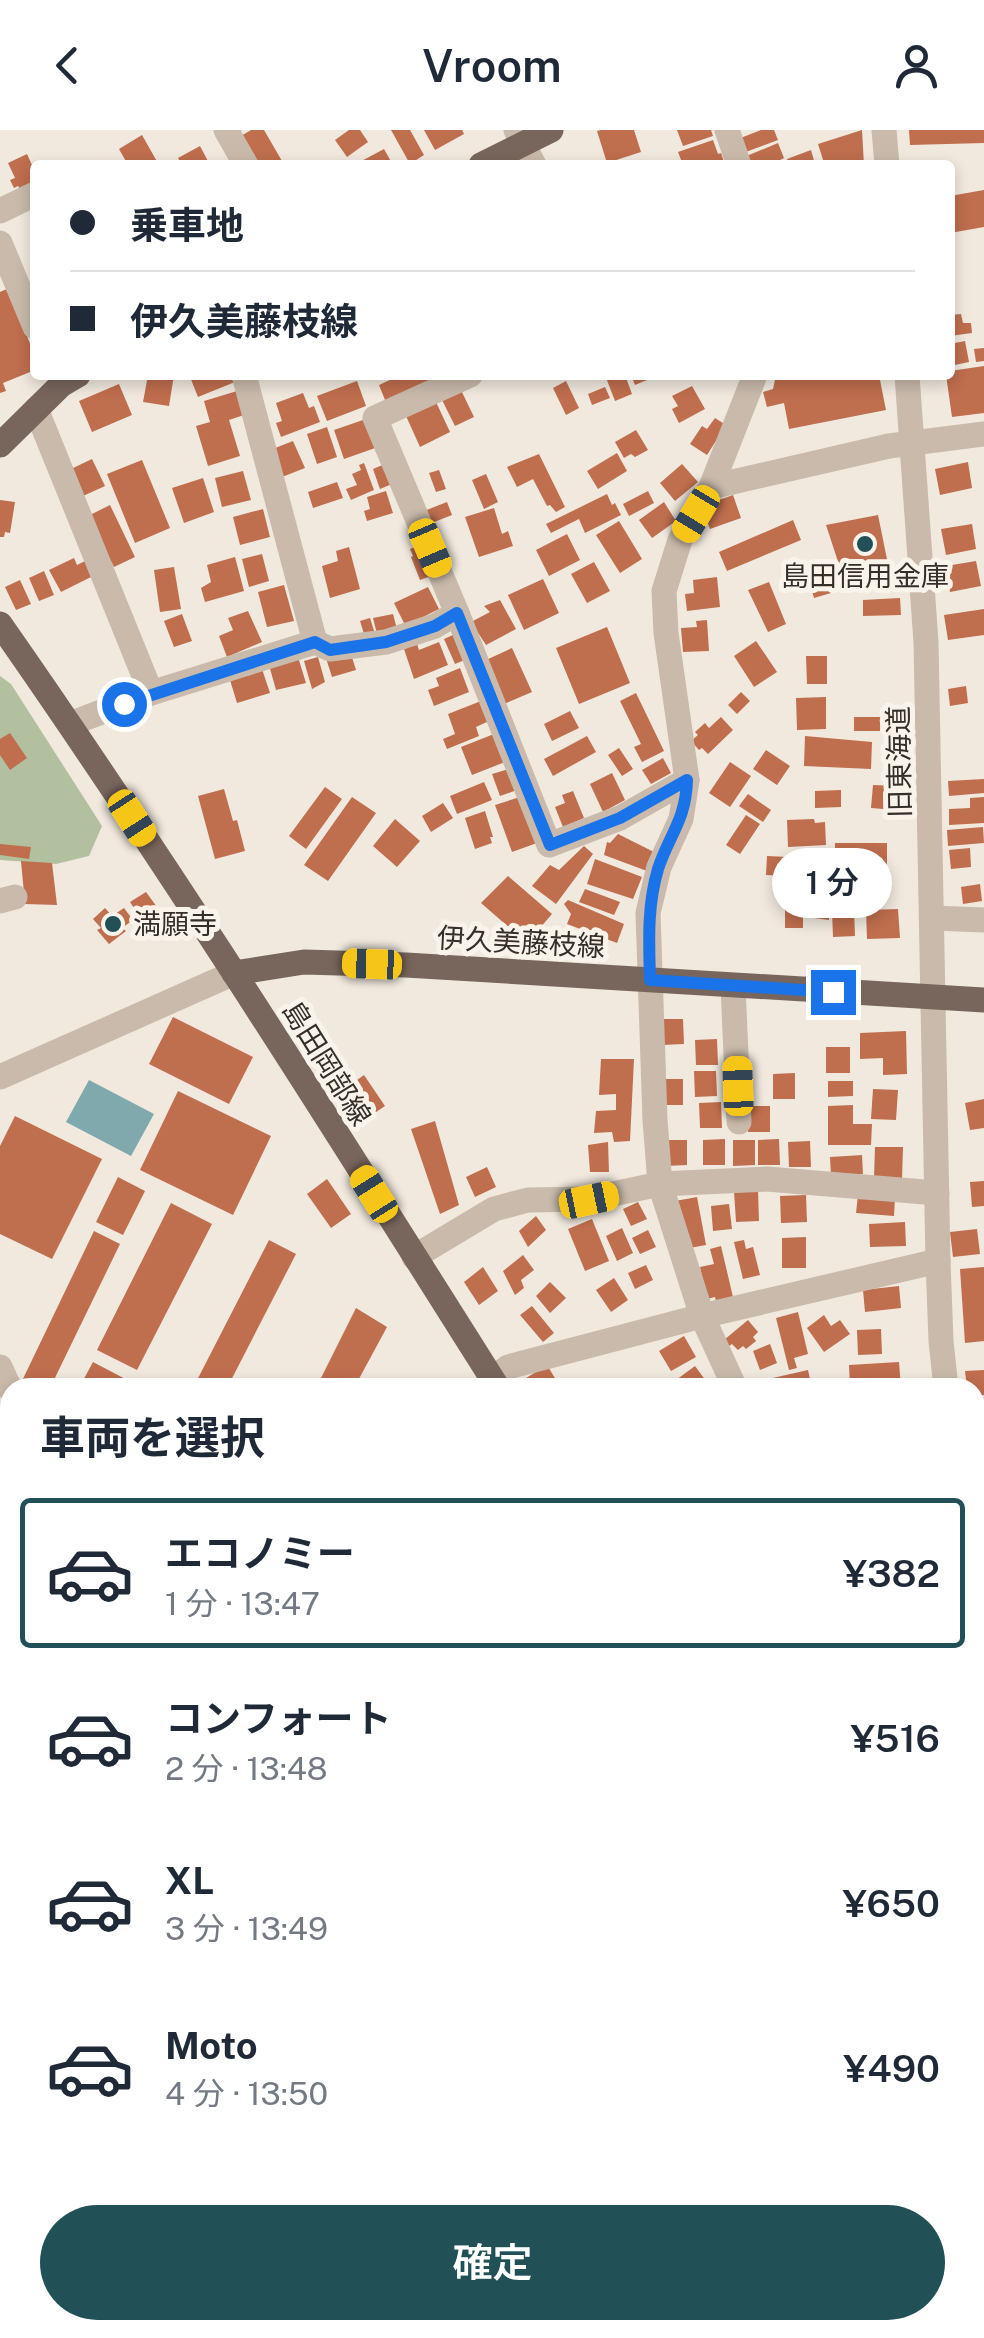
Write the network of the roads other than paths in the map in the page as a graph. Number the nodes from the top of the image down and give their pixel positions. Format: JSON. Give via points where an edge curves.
{"nodes":[{"id":1,"x":226,"y":130,"type":"edge"},
{"id":2,"x":551,"y":130,"type":"edge"},
{"id":3,"x":727,"y":130,"type":"edge"},
{"id":4,"x":884,"y":130,"type":"edge"},
{"id":5,"x":524,"y":146,"type":"edge"},
{"id":6,"x":243,"y":160,"type":"edge"},
{"id":7,"x":492,"y":160,"type":"edge"},
{"id":8,"x":737,"y":160,"type":"edge"},
{"id":9,"x":887,"y":160,"type":"edge"},
{"id":10,"x":30,"y":196,"type":"edge"},
{"id":11,"x":0,"y":211,"type":"edge"},
{"id":12,"x":0,"y":244,"type":"edge"},
{"id":13,"x":30,"y":315,"type":"edge"},
{"id":14,"x":63,"y":380,"type":"edge"},
{"id":15,"x":245,"y":380,"type":"edge"},
{"id":16,"x":459,"y":380,"type":"edge"},
{"id":17,"x":754,"y":380,"type":"edge"},
{"id":18,"x":908,"y":380,"type":"edge"},
{"id":19,"x":36,"y":409,"type":"junction"},
{"id":20,"x":984,"y":434,"type":"edge"},
{"id":21,"x":914,"y":444,"type":"junction"},
{"id":22,"x":0,"y":445,"type":"edge"},
{"id":23,"x":711,"y":487,"type":"junction"},
{"id":24,"x":457,"y":613,"type":"junction"},
{"id":25,"x":0,"y":624,"type":"edge"},
{"id":26,"x":315,"y":642,"type":"junction"},
{"id":27,"x":151,"y":693,"type":"junction"},
{"id":28,"x":70,"y":724,"type":"junction"},
{"id":29,"x":687,"y":780,"type":"junction"},
{"id":30,"x":932,"y":918,"type":"junction"},
{"id":31,"x":984,"y":920,"type":"edge"},
{"id":32,"x":234,"y":973,"type":"junction"},
{"id":33,"x":650,"y":980,"type":"junction"},
{"id":34,"x":733,"y":986,"type":"junction"},
{"id":35,"x":934,"y":998,"type":"junction"},
{"id":36,"x":984,"y":1000,"type":"edge"},
{"id":37,"x":2,"y":1072,"type":"edge"},
{"id":38,"x":739,"y":1122,"type":"dead end"},
{"id":39,"x":660,"y":1184,"type":"junction"},
{"id":40,"x":937,"y":1193,"type":"junction"},
{"id":41,"x":414,"y":1257,"type":"junction"},
{"id":42,"x":938,"y":1261,"type":"junction"},
{"id":43,"x":702,"y":1316,"type":"junction"},
{"id":44,"x":493,"y":1378,"type":"edge"},
{"id":45,"x":500,"y":1378,"type":"edge"},
{"id":46,"x":730,"y":1378,"type":"edge"},
{"id":47,"x":945,"y":1378,"type":"edge"}],
"edges":[{"from":1,"to":6,"type":"street"},
{"from":2,"to":5,"type":"main road"},
{"from":3,"to":8,"type":"street"},
{"from":4,"to":9,"type":"street"},
{"from":5,"to":7,"type":"main road"},
{"from":10,"to":11,"type":"street"},
{"from":12,"to":13,"type":"street"},
{"from":14,"to":19,"type":"main road"},
{"from":15,"to":26,"type":"street"},
{"from":16,"to":24,"type":"street","via":[[375,418]]},
{"from":17,"to":23,"type":"street"},
{"from":18,"to":21,"type":"street","name":"旧東海道"},
{"from":19,"to":22,"type":"main road"},
{"from":19,"to":27,"type":"street"},
{"from":20,"to":21,"type":"street"},
{"from":21,"to":23,"type":"street"},
{"from":21,"to":30,"type":"street","name":"旧東海道"},
{"from":23,"to":29,"type":"street","via":[[680,540],[664,591]]},
{"from":24,"to":26,"type":"street","via":[[386,642],[330,650]]},
{"from":24,"to":29,"type":"street","via":[[550,845],[620,818]]},
{"from":25,"to":28,"type":"main road"},
{"from":26,"to":27,"type":"street"},
{"from":27,"to":28,"type":"street"},
{"from":28,"to":32,"type":"main road"},
{"from":29,"to":33,"type":"street","via":[[681,820],[659,866],[648,913]]},
{"from":30,"to":31,"type":"street"},
{"from":30,"to":35,"type":"street","name":"旧東海道"},
{"from":32,"to":33,"type":"main road","name":"伊久美藤枝線","via":[[304,962]]},
{"from":32,"to":37,"type":"street"},
{"from":32,"to":41,"type":"main road","name":"島田岡部線"},
{"from":33,"to":34,"type":"main road","name":"伊久美藤枝線"},
{"from":33,"to":39,"type":"street"},
{"from":34,"to":35,"type":"main road","name":"伊久美藤枝線"},
{"from":34,"to":38,"type":"street"},
{"from":35,"to":36,"type":"main road","name":"伊久美藤枝線"},
{"from":35,"to":40,"type":"street","name":"旧東海道"},
{"from":39,"to":40,"type":"street","via":[[767,1179]]},
{"from":39,"to":41,"type":"street","via":[[589,1200],[528,1200],[494,1209]]},
{"from":39,"to":43,"type":"street"},
{"from":40,"to":42,"type":"street","name":"旧東海道"},
{"from":41,"to":44,"type":"main road","name":"島田岡部線"},
{"from":42,"to":43,"type":"street"},
{"from":42,"to":47,"type":"street","name":"旧東海道"},
{"from":43,"to":45,"type":"street","via":[[508,1367]]},
{"from":43,"to":46,"type":"street"}]}
